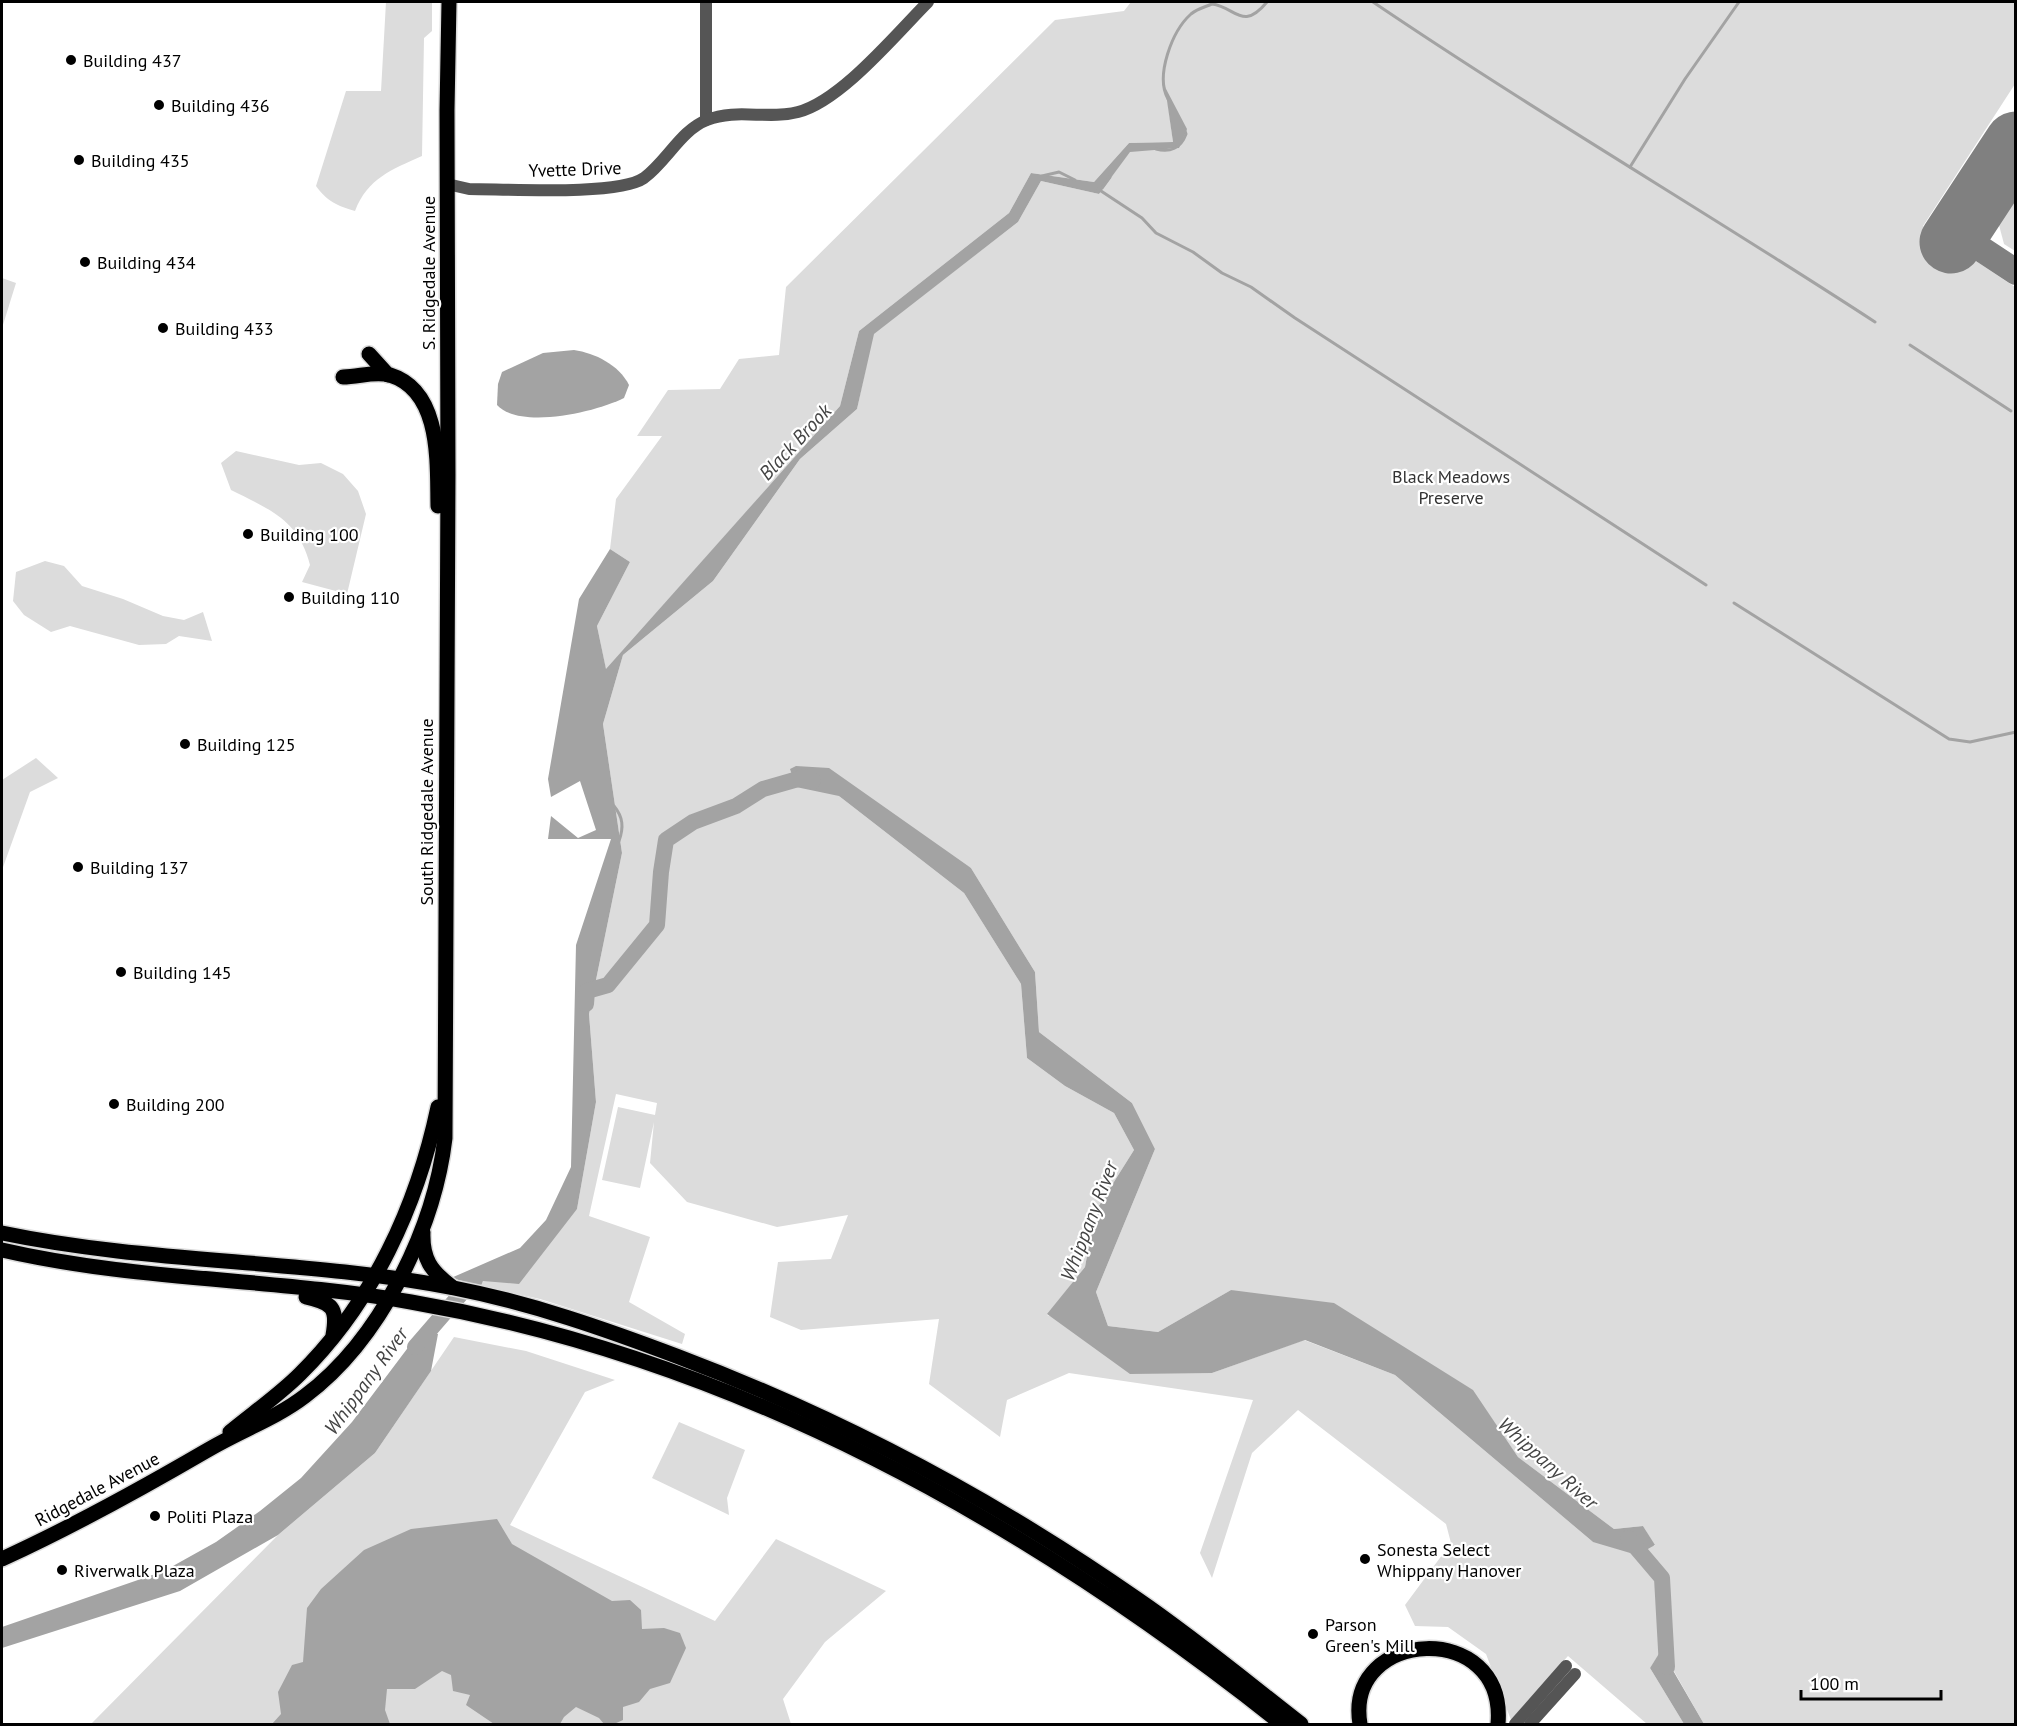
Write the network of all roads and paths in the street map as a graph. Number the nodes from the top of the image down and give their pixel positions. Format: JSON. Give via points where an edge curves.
{"nodes":[{"id":1,"x":450,"y":2,"type":"edge"},
{"id":2,"x":706,"y":2,"type":"edge"},
{"id":3,"x":928,"y":2,"type":"edge"},
{"id":4,"x":705,"y":120,"type":"junction"},
{"id":5,"x":447,"y":184,"type":"junction"},
{"id":6,"x":369,"y":354,"type":"dead end"},
{"id":7,"x":388,"y":375,"type":"junction"},
{"id":8,"x":343,"y":377,"type":"dead end"},
{"id":9,"x":448,"y":544,"type":"junction"},
{"id":10,"x":444,"y":1080,"type":"junction"},
{"id":11,"x":423,"y":1226,"type":"junction"},
{"id":12,"x":2,"y":1233,"type":"edge"},
{"id":13,"x":2,"y":1250,"type":"edge"},
{"id":14,"x":375,"y":1276,"type":"junction"},
{"id":15,"x":398,"y":1279,"type":"junction"},
{"id":16,"x":281,"y":1287,"type":"junction"},
{"id":17,"x":455,"y":1288,"type":"junction"},
{"id":18,"x":365,"y":1295,"type":"junction"},
{"id":19,"x":388,"y":1299,"type":"junction"},
{"id":20,"x":332,"y":1339,"type":"junction"},
{"id":21,"x":209,"y":1449,"type":"junction"},
{"id":22,"x":2,"y":1559,"type":"edge"},
{"id":23,"x":1282,"y":1725,"type":"edge"},
{"id":24,"x":1302,"y":1725,"type":"edge"},
{"id":25,"x":1360,"y":1725,"type":"edge"},
{"id":26,"x":1498,"y":1725,"type":"edge"},
{"id":27,"x":1515,"y":1725,"type":"edge"},
{"id":28,"x":1530,"y":1725,"type":"edge"}],
"edges":[{"from":1,"to":5,"type":"main road","name":"S. Ridgedale Avenue"},
{"from":2,"to":4,"type":"street"},
{"from":3,"to":4,"type":"street","via":[[824,102],[796,113],[726,115]]},
{"from":4,"to":5,"type":"street","name":"Yvette Drive","via":[[691,129],[650,172],[626,187],[469,189]]},
{"from":5,"to":9,"type":"main road","name":"S. Ridgedale Avenue"},
{"from":6,"to":7,"type":"main road"},
{"from":7,"to":8,"type":"main road"},
{"from":7,"to":9,"type":"main road","via":[[411,388],[429,418],[436,448],[438,518]]},
{"from":9,"to":10,"type":"main road","name":"South Ridgedale Avenue"},
{"from":10,"to":11,"type":"main road","name":"South Ridgedale Avenue","via":[[442,1159]]},
{"from":10,"to":14,"type":"main road","name":"South Ridgedale Avenue","via":[[423,1172]]},
{"from":11,"to":15,"type":"main road","name":"South Ridgedale Avenue"},
{"from":11,"to":17,"type":"main road","via":[[427,1262]]},
{"from":12,"to":14,"type":"main road","via":[[97,1250]]},
{"from":13,"to":16,"type":"main road","via":[[111,1270]]},
{"from":14,"to":15,"type":"main road"},
{"from":14,"to":18,"type":"main road","name":"Ridgedale Avenue"},
{"from":15,"to":17,"type":"main road"},
{"from":15,"to":19,"type":"main road","name":"Ridgedale Avenue"},
{"from":16,"to":18,"type":"main road"},
{"from":16,"to":20,"type":"main road","via":[[324,1301],[333,1310],[336,1317]]},
{"from":17,"to":24,"type":"main road","via":[[575,1319],[727,1375],[860,1434],[1000,1512],[1097,1572],[1204,1647]]},
{"from":18,"to":19,"type":"main road"},
{"from":18,"to":20,"type":"main road","name":"Ridgedale Avenue"},
{"from":19,"to":21,"type":"main road","name":"Ridgedale Avenue","via":[[361,1340],[306,1395],[276,1416]]},
{"from":19,"to":23,"type":"main road","via":[[553,1333],[661,1369],[768,1410],[894,1468],[1078,1575],[1182,1647]]},
{"from":20,"to":21,"type":"main road","name":"Ridgedale Avenue","via":[[299,1374]]},
{"from":21,"to":22,"type":"main road","name":"Ridgedale Avenue","via":[[114,1504]]},
{"from":25,"to":26,"type":"main road","via":[[1361,1695],[1369,1678],[1399,1654],[1423,1647],[1460,1654],[1480,1670],[1494,1692]]},
{"from":27,"to":28,"type":"street","via":[[1570,1670]]}]}
